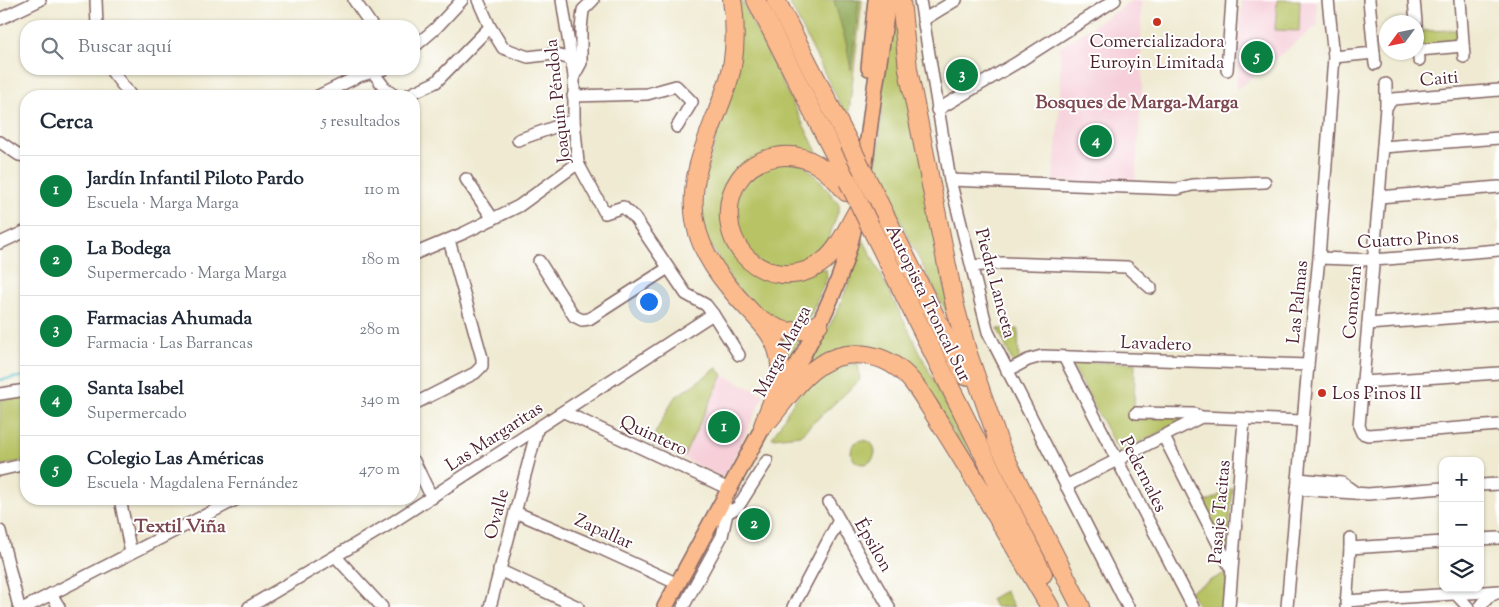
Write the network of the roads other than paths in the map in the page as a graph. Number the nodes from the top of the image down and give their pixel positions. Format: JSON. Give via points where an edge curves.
{"nodes":[{"id":1,"x":40,"y":0,"type":"edge"},
{"id":2,"x":96,"y":0,"type":"edge"},
{"id":3,"x":354,"y":0,"type":"edge"},
{"id":4,"x":478,"y":0,"type":"edge"},
{"id":5,"x":562,"y":0,"type":"edge"},
{"id":6,"x":592,"y":0,"type":"edge"},
{"id":7,"x":732,"y":0,"type":"edge"},
{"id":8,"x":756,"y":0,"type":"edge"},
{"id":9,"x":876,"y":0,"type":"edge"},
{"id":10,"x":888,"y":0,"type":"edge"},
{"id":11,"x":901,"y":0,"type":"edge"},
{"id":12,"x":920,"y":0,"type":"edge"},
{"id":13,"x":956,"y":0,"type":"edge"},
{"id":14,"x":1109,"y":0,"type":"edge"},
{"id":15,"x":1115,"y":0,"type":"edge"},
{"id":16,"x":1232,"y":0,"type":"edge"},
{"id":17,"x":1328,"y":0,"type":"edge"},
{"id":18,"x":1369,"y":0,"type":"edge"},
{"id":19,"x":1414,"y":0,"type":"edge"},
{"id":20,"x":1460,"y":0,"type":"edge"},
{"id":21,"x":455,"y":3,"type":"edge"},
{"id":22,"x":779,"y":3,"type":"edge"},
{"id":23,"x":1415,"y":15,"type":"edge"},
{"id":24,"x":0,"y":19,"type":"edge"},
{"id":25,"x":97,"y":20,"type":"edge"},
{"id":26,"x":368,"y":20,"type":"edge"},
{"id":27,"x":923,"y":20,"type":"junction"},
{"id":28,"x":490,"y":26,"type":"junction"},
{"id":29,"x":1066,"y":29,"type":"junction"},
{"id":30,"x":420,"y":42,"type":"edge"},
{"id":31,"x":1424,"y":55,"type":"edge"},
{"id":32,"x":1334,"y":56,"type":"junction"},
{"id":33,"x":571,"y":59,"type":"junction"},
{"id":34,"x":1228,"y":70,"type":"dead end"},
{"id":35,"x":115,"y":75,"type":"edge"},
{"id":36,"x":361,"y":75,"type":"edge"},
{"id":37,"x":380,"y":75,"type":"edge"},
{"id":38,"x":574,"y":76,"type":"junction"},
{"id":39,"x":1386,"y":84,"type":"dead end"},
{"id":40,"x":126,"y":90,"type":"edge"},
{"id":41,"x":330,"y":90,"type":"edge"},
{"id":42,"x":388,"y":90,"type":"edge"},
{"id":43,"x":419,"y":90,"type":"edge"},
{"id":44,"x":1499,"y":90,"type":"edge"},
{"id":45,"x":573,"y":96,"type":"junction"},
{"id":46,"x":1386,"y":107,"type":"junction"},
{"id":47,"x":937,"y":110,"type":"junction"},
{"id":48,"x":574,"y":120,"type":"junction"},
{"id":49,"x":870,"y":122,"type":"junction"},
{"id":50,"x":676,"y":127,"type":"dead end"},
{"id":51,"x":1499,"y":138,"type":"edge"},
{"id":52,"x":518,"y":140,"type":"dead end"},
{"id":53,"x":0,"y":142,"type":"edge"},
{"id":54,"x":1383,"y":147,"type":"junction"},
{"id":55,"x":20,"y":155,"type":"edge"},
{"id":56,"x":578,"y":163,"type":"junction"},
{"id":57,"x":466,"y":179,"type":"dead end"},
{"id":58,"x":950,"y":180,"type":"junction"},
{"id":59,"x":1265,"y":182,"type":"dead end"},
{"id":60,"x":847,"y":187,"type":"junction"},
{"id":61,"x":1499,"y":187,"type":"edge"},
{"id":62,"x":1379,"y":197,"type":"junction"},
{"id":63,"x":858,"y":210,"type":"junction"},
{"id":64,"x":493,"y":219,"type":"junction"},
{"id":65,"x":20,"y":234,"type":"edge"},
{"id":66,"x":449,"y":240,"type":"junction"},
{"id":67,"x":0,"y":243,"type":"edge"},
{"id":68,"x":1499,"y":250,"type":"edge"},
{"id":69,"x":420,"y":252,"type":"edge"},
{"id":70,"x":1319,"y":258,"type":"junction"},
{"id":71,"x":1374,"y":260,"type":"junction"},
{"id":72,"x":539,"y":261,"type":"dead end"},
{"id":73,"x":972,"y":266,"type":"junction"},
{"id":74,"x":668,"y":268,"type":"junction"},
{"id":75,"x":1151,"y":288,"type":"dead end"},
{"id":76,"x":713,"y":314,"type":"junction"},
{"id":77,"x":1499,"y":314,"type":"edge"},
{"id":78,"x":757,"y":317,"type":"junction"},
{"id":79,"x":819,"y":324,"type":"junction"},
{"id":80,"x":1368,"y":324,"type":"junction"},
{"id":81,"x":739,"y":355,"type":"dead end"},
{"id":82,"x":1064,"y":357,"type":"junction"},
{"id":83,"x":1308,"y":365,"type":"junction"},
{"id":84,"x":1007,"y":371,"type":"junction"},
{"id":85,"x":1499,"y":373,"type":"edge"},
{"id":86,"x":1363,"y":382,"type":"junction"},
{"id":87,"x":20,"y":391,"type":"edge"},
{"id":88,"x":0,"y":394,"type":"edge"},
{"id":89,"x":420,"y":401,"type":"edge"},
{"id":90,"x":564,"y":412,"type":"junction"},
{"id":91,"x":1136,"y":413,"type":"dead end"},
{"id":92,"x":1201,"y":417,"type":"junction"},
{"id":93,"x":1244,"y":420,"type":"junction"},
{"id":94,"x":1303,"y":422,"type":"junction"},
{"id":95,"x":1499,"y":425,"type":"edge"},
{"id":96,"x":763,"y":426,"type":"junction"},
{"id":97,"x":537,"y":430,"type":"junction"},
{"id":98,"x":1164,"y":437,"type":"junction"},
{"id":99,"x":1001,"y":449,"type":"junction"},
{"id":100,"x":767,"y":460,"type":"dead end"},
{"id":101,"x":1117,"y":460,"type":"junction"},
{"id":102,"x":20,"y":465,"type":"edge"},
{"id":103,"x":0,"y":470,"type":"edge"},
{"id":104,"x":420,"y":473,"type":"edge"},
{"id":105,"x":1297,"y":484,"type":"junction"},
{"id":106,"x":1499,"y":484,"type":"edge"},
{"id":107,"x":1484,"y":485,"type":"edge"},
{"id":108,"x":1066,"y":486,"type":"junction"},
{"id":109,"x":1439,"y":488,"type":"edge"},
{"id":110,"x":432,"y":498,"type":"junction"},
{"id":111,"x":727,"y":501,"type":"junction"},
{"id":112,"x":829,"y":502,"type":"dead end"},
{"id":113,"x":121,"y":505,"type":"edge"},
{"id":114,"x":225,"y":505,"type":"edge"},
{"id":115,"x":515,"y":512,"type":"junction"},
{"id":116,"x":839,"y":520,"type":"junction"},
{"id":117,"x":0,"y":531,"type":"edge"},
{"id":118,"x":1499,"y":538,"type":"edge"},
{"id":119,"x":1484,"y":539,"type":"edge"},
{"id":120,"x":1439,"y":542,"type":"edge"},
{"id":121,"x":131,"y":553,"type":"junction"},
{"id":122,"x":336,"y":557,"type":"junction"},
{"id":123,"x":499,"y":570,"type":"junction"},
{"id":124,"x":1232,"y":570,"type":"junction"},
{"id":125,"x":678,"y":584,"type":"junction"},
{"id":126,"x":1499,"y":592,"type":"edge"},
{"id":127,"x":1455,"y":593,"type":"junction"},
{"id":128,"x":51,"y":594,"type":"junction"},
{"id":129,"x":1346,"y":604,"type":"edge"},
{"id":130,"x":19,"y":607,"type":"edge"},
{"id":131,"x":26,"y":607,"type":"edge"},
{"id":132,"x":59,"y":607,"type":"edge"},
{"id":133,"x":250,"y":607,"type":"edge"},
{"id":134,"x":382,"y":607,"type":"edge"},
{"id":135,"x":490,"y":607,"type":"edge"},
{"id":136,"x":578,"y":607,"type":"edge"},
{"id":137,"x":665,"y":607,"type":"edge"},
{"id":138,"x":683,"y":607,"type":"edge"},
{"id":139,"x":793,"y":607,"type":"edge"},
{"id":140,"x":889,"y":607,"type":"edge"},
{"id":141,"x":1050,"y":607,"type":"edge"},
{"id":142,"x":1059,"y":607,"type":"edge"},
{"id":143,"x":1081,"y":607,"type":"edge"},
{"id":144,"x":1128,"y":607,"type":"edge"},
{"id":145,"x":1193,"y":607,"type":"edge"},
{"id":146,"x":1229,"y":607,"type":"edge"},
{"id":147,"x":1287,"y":607,"type":"edge"},
{"id":148,"x":1468,"y":607,"type":"edge"},
{"id":149,"x":1480,"y":607,"type":"edge"}],
"edges":[{"from":1,"to":24,"type":"street"},
{"from":2,"to":25,"type":"street"},
{"from":3,"to":26,"type":"street"},
{"from":4,"to":28,"type":"street"},
{"from":5,"to":33,"type":"street","name":"Joaquín Péndola"},
{"from":6,"to":38,"type":"street","via":[[583,10],[581,63]]},
{"from":7,"to":78,"type":"highway","via":[[735,43],[730,77],[699,163],[694,211],[702,243],[712,263],[729,288]]},
{"from":8,"to":60,"type":"highway","name":"Autopista Troncal Sur"},
{"from":9,"to":49,"type":"main road","name":"Marga Marga","via":[[869,70]]},
{"from":10,"to":49,"type":"main road","name":"Marga Marga"},
{"from":11,"to":99,"type":"highway","via":[[908,68],[955,306],[966,351]]},
{"from":12,"to":27,"type":"street","name":"Piedra Lanceta"},
{"from":13,"to":27,"type":"street"},
{"from":14,"to":29,"type":"street"},
{"from":15,"to":29,"type":"street"},
{"from":16,"to":34,"type":"street"},
{"from":17,"to":32,"type":"street","name":"Las Palmas"},
{"from":18,"to":32,"type":"street","via":[[1374,58]]},
{"from":19,"to":23,"type":"street"},
{"from":20,"to":31,"type":"street","via":[[1464,52]]},
{"from":21,"to":30,"type":"street","via":[[435,29]]},
{"from":22,"to":99,"type":"highway","name":"Autopista Troncal Sur","bridge":true},
{"from":27,"to":47,"type":"street","name":"Piedra Lanceta"},
{"from":28,"to":33,"type":"street","via":[[503,48],[528,57],[553,54]]},
{"from":28,"to":43,"type":"street","via":[[436,82]]},
{"from":29,"to":47,"type":"street"},
{"from":32,"to":70,"type":"street","name":"Las Palmas"},
{"from":33,"to":38,"type":"street","name":"Joaquín Péndola"},
{"from":35,"to":40,"type":"street"},
{"from":36,"to":41,"type":"street"},
{"from":37,"to":42,"type":"street"},
{"from":38,"to":45,"type":"street","name":"Joaquín Péndola"},
{"from":39,"to":46,"type":"street","name":"Comorán"},
{"from":44,"to":46,"type":"street","name":"Caiti","via":[[1393,99]]},
{"from":45,"to":48,"type":"street","name":"Joaquín Péndola"},
{"from":45,"to":50,"type":"street","via":[[647,94],[676,86],[692,102]]},
{"from":46,"to":54,"type":"street","name":"Comorán"},
{"from":47,"to":58,"type":"street","name":"Piedra Lanceta"},
{"from":48,"to":52,"type":"street"},
{"from":48,"to":56,"type":"street","name":"Joaquín Péndola"},
{"from":49,"to":63,"type":"main road","name":"Marga Marga"},
{"from":51,"to":54,"type":"street"},
{"from":53,"to":55,"type":"street"},
{"from":54,"to":62,"type":"street","name":"Comorán"},
{"from":56,"to":64,"type":"street","via":[[519,206]]},
{"from":56,"to":74,"type":"street","name":"Joaquín Péndola","via":[[605,212],[623,207],[634,217]]},
{"from":57,"to":64,"type":"street"},
{"from":58,"to":59,"type":"street","via":[[1177,189]]},
{"from":58,"to":73,"type":"street","name":"Piedra Lanceta"},
{"from":60,"to":63,"type":"highway","via":[[809,160],[791,156],[765,160],[742,175],[733,191],[728,208],[731,235],[753,263],[768,271],[795,273],[827,259]]},
{"from":60,"to":142,"type":"highway","name":"Autopista Troncal Sur","bridge":true,"via":[[870,226]]},
{"from":61,"to":62,"type":"street"},
{"from":62,"to":71,"type":"street","name":"Comorán"},
{"from":63,"to":79,"type":"main road","name":"Marga Marga","via":[[845,262]]},
{"from":64,"to":66,"type":"street"},
{"from":65,"to":67,"type":"street"},
{"from":66,"to":69,"type":"street"},
{"from":66,"to":89,"type":"street","via":[[482,366],[475,373]]},
{"from":68,"to":71,"type":"street","name":"Cuatro Pinos"},
{"from":70,"to":71,"type":"street","name":"Cuatro Pinos"},
{"from":70,"to":83,"type":"street","name":"Las Palmas"},
{"from":71,"to":80,"type":"street","name":"Comorán"},
{"from":72,"to":74,"type":"street","via":[[574,316],[586,321]]},
{"from":73,"to":75,"type":"street","via":[[1003,263],[1127,267]]},
{"from":73,"to":84,"type":"street","name":"Piedra Lanceta","via":[[988,332]]},
{"from":74,"to":76,"type":"street","name":"Joaquín Péndola","via":[[686,294],[706,305]]},
{"from":76,"to":81,"type":"street"},
{"from":76,"to":90,"type":"street","name":"Las Margaritas"},
{"from":77,"to":80,"type":"street"},
{"from":78,"to":79,"type":"highway","via":[[780,331],[799,332]]},
{"from":78,"to":96,"type":"highway","via":[[774,340],[780,368]]},
{"from":79,"to":96,"type":"main road","name":"Marga Marga"},
{"from":80,"to":86,"type":"street","name":"Comorán"},
{"from":82,"to":83,"type":"street","name":"Lavadero"},
{"from":82,"to":84,"type":"street","name":"Lavadero","via":[[1042,356]]},
{"from":82,"to":101,"type":"street","name":"Pedernales"},
{"from":83,"to":94,"type":"street","name":"Las Palmas"},
{"from":84,"to":108,"type":"street","name":"Piedra Lanceta"},
{"from":85,"to":86,"type":"street"},
{"from":86,"to":95,"type":"street","name":"Comorán","via":[[1359,426],[1362,433],[1368,435]]},
{"from":87,"to":88,"type":"street"},
{"from":90,"to":97,"type":"street","name":"Las Margaritas"},
{"from":90,"to":111,"type":"street","name":"Quintero"},
{"from":91,"to":92,"type":"street","via":[[1194,414]]},
{"from":92,"to":93,"type":"street"},
{"from":92,"to":98,"type":"street"},
{"from":93,"to":94,"type":"street"},
{"from":93,"to":124,"type":"street","name":"Pasaje Tacitas"},
{"from":94,"to":105,"type":"street","name":"Las Palmas"},
{"from":96,"to":111,"type":"main road","name":"Marga Marga"},
{"from":96,"to":141,"type":"highway","via":[[806,376],[829,360],[866,354],[891,363],[906,374],[958,451]]},
{"from":97,"to":110,"type":"street","name":"Las Margaritas"},
{"from":97,"to":115,"type":"street","name":"Ovalle"},
{"from":98,"to":101,"type":"street"},
{"from":98,"to":124,"type":"street"},
{"from":99,"to":143,"type":"highway","name":"Autopista Troncal Sur"},
{"from":100,"to":111,"type":"street","name":"Marga Marga","via":[[738,507]]},
{"from":101,"to":108,"type":"street"},
{"from":101,"to":145,"type":"street","name":"Pedernales"},
{"from":102,"to":103,"type":"street"},
{"from":104,"to":110,"type":"street"},
{"from":105,"to":109,"type":"street","via":[[1368,494]]},
{"from":105,"to":147,"type":"street","name":"Las Palmas"},
{"from":106,"to":107,"type":"street"},
{"from":108,"to":144,"type":"street","name":"Piedra Lanceta"},
{"from":110,"to":122,"type":"street","name":"Las Margaritas"},
{"from":111,"to":125,"type":"main road","name":"Marga Marga"},
{"from":111,"to":138,"type":"street","via":[[722,536]]},
{"from":112,"to":116,"type":"street","name":"Épsilon"},
{"from":113,"to":121,"type":"street"},
{"from":114,"to":121,"type":"street"},
{"from":115,"to":123,"type":"street","name":"Ovalle"},
{"from":115,"to":125,"type":"street","name":"Zapallar"},
{"from":116,"to":139,"type":"street"},
{"from":116,"to":140,"type":"street","name":"Épsilon"},
{"from":117,"to":130,"type":"street"},
{"from":118,"to":119,"type":"street"},
{"from":120,"to":129,"type":"street","via":[[1350,543]]},
{"from":121,"to":128,"type":"street"},
{"from":122,"to":133,"type":"street","name":"Las Margaritas"},
{"from":122,"to":134,"type":"street"},
{"from":123,"to":135,"type":"street","name":"Ovalle"},
{"from":123,"to":136,"type":"street"},
{"from":124,"to":146,"type":"street","name":"Pasaje Tacitas"},
{"from":125,"to":137,"type":"main road","name":"Marga Marga"},
{"from":126,"to":127,"type":"street"},
{"from":126,"to":149,"type":"street","via":[[1489,596]]},
{"from":127,"to":129,"type":"street"},
{"from":127,"to":148,"type":"street"},
{"from":128,"to":131,"type":"street"},
{"from":128,"to":132,"type":"street"}]}
